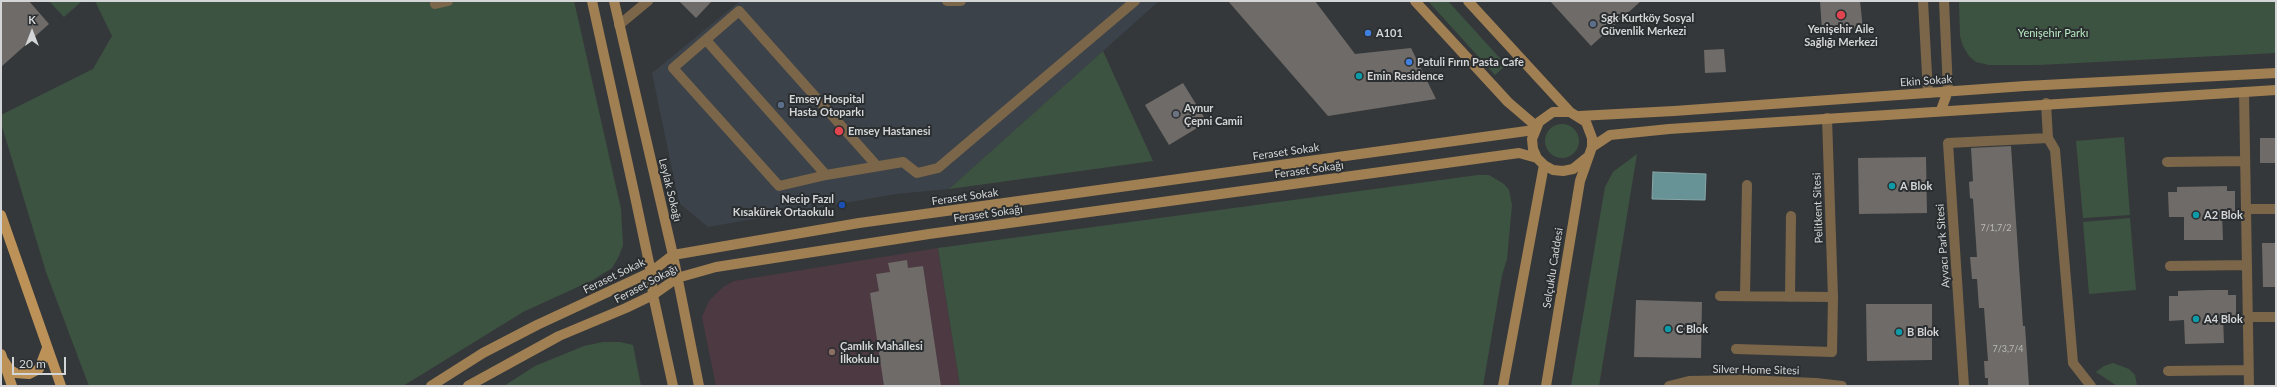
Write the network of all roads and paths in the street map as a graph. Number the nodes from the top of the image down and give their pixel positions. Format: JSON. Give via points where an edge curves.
{"nodes":[{"id":1,"x":448,"y":1,"type":"edge"},
{"id":2,"x":592,"y":1,"type":"edge"},
{"id":3,"x":614,"y":1,"type":"edge"},
{"id":4,"x":648,"y":1,"type":"edge"},
{"id":5,"x":947,"y":1,"type":"edge"},
{"id":6,"x":961,"y":1,"type":"edge"},
{"id":7,"x":1135,"y":1,"type":"edge"},
{"id":8,"x":1415,"y":1,"type":"edge"},
{"id":9,"x":1468,"y":1,"type":"edge"},
{"id":10,"x":1923,"y":1,"type":"edge"},
{"id":11,"x":1944,"y":1,"type":"edge"},
{"id":12,"x":435,"y":4,"type":"dead end"},
{"id":13,"x":619,"y":25,"type":"junction"},
{"id":14,"x":706,"y":40,"type":"junction"},
{"id":15,"x":2276,"y":73,"type":"edge"},
{"id":16,"x":2276,"y":90,"type":"edge"},
{"id":17,"x":1948,"y":91,"type":"junction"},
{"id":18,"x":2244,"y":92,"type":"junction"},
{"id":19,"x":1928,"y":93,"type":"junction"},
{"id":20,"x":2046,"y":104,"type":"junction"},
{"id":21,"x":1941,"y":110,"type":"junction"},
{"id":22,"x":1574,"y":114,"type":"junction"},
{"id":23,"x":1827,"y":118,"type":"junction"},
{"id":24,"x":1535,"y":128,"type":"junction"},
{"id":25,"x":2048,"y":138,"type":"junction"},
{"id":26,"x":1590,"y":152,"type":"junction"},
{"id":27,"x":1541,"y":161,"type":"junction"},
{"id":28,"x":2245,"y":161,"type":"junction"},
{"id":29,"x":2167,"y":162,"type":"dead end"},
{"id":30,"x":877,"y":166,"type":"junction"},
{"id":31,"x":826,"y":175,"type":"junction"},
{"id":32,"x":1747,"y":185,"type":"dead end"},
{"id":33,"x":2246,"y":209,"type":"junction"},
{"id":34,"x":2276,"y":209,"type":"edge"},
{"id":35,"x":1,"y":215,"type":"edge"},
{"id":36,"x":1791,"y":216,"type":"dead end"},
{"id":37,"x":673,"y":255,"type":"junction"},
{"id":38,"x":2247,"y":265,"type":"junction"},
{"id":39,"x":2170,"y":266,"type":"dead end"},
{"id":40,"x":651,"y":272,"type":"junction"},
{"id":41,"x":677,"y":278,"type":"junction"},
{"id":42,"x":653,"y":295,"type":"junction"},
{"id":43,"x":1720,"y":296,"type":"dead end"},
{"id":44,"x":1745,"y":296,"type":"junction"},
{"id":45,"x":1790,"y":297,"type":"junction"},
{"id":46,"x":1833,"y":297,"type":"junction"},
{"id":47,"x":2247,"y":317,"type":"junction"},
{"id":48,"x":2276,"y":317,"type":"edge"},
{"id":49,"x":47,"y":348,"type":"junction"},
{"id":50,"x":1736,"y":349,"type":"dead end"},
{"id":51,"x":2,"y":357,"type":"edge"},
{"id":52,"x":2248,"y":370,"type":"junction"},
{"id":53,"x":2168,"y":371,"type":"dead end"},
{"id":54,"x":12,"y":386,"type":"edge"},
{"id":55,"x":61,"y":386,"type":"edge"},
{"id":56,"x":431,"y":386,"type":"edge"},
{"id":57,"x":468,"y":386,"type":"edge"},
{"id":58,"x":673,"y":386,"type":"edge"},
{"id":59,"x":699,"y":386,"type":"edge"},
{"id":60,"x":1503,"y":386,"type":"edge"},
{"id":61,"x":1546,"y":386,"type":"edge"},
{"id":62,"x":1669,"y":386,"type":"edge"},
{"id":63,"x":1842,"y":386,"type":"edge"},
{"id":64,"x":1964,"y":386,"type":"edge"},
{"id":65,"x":2091,"y":386,"type":"edge"},
{"id":66,"x":2248,"y":386,"type":"edge"}],
"edges":[{"from":1,"to":12,"type":"street"},
{"from":2,"to":40,"type":"street"},
{"from":3,"to":13,"type":"street","name":"Leylak Sokağı"},
{"from":4,"to":13,"type":"street"},
{"from":5,"to":6,"type":"street"},
{"from":7,"to":30,"type":"street","via":[[938,168],[917,173],[903,162]]},
{"from":8,"to":24,"type":"street"},
{"from":9,"to":22,"type":"street"},
{"from":10,"to":19,"type":"street"},
{"from":11,"to":17,"type":"street"},
{"from":13,"to":37,"type":"street","name":"Leylak Sokağı"},
{"from":14,"to":30,"type":"street","via":[[739,11]]},
{"from":14,"to":31,"type":"street"},
{"from":14,"to":31,"type":"street","via":[[673,68],[779,186]]},
{"from":15,"to":17,"type":"street","name":"Ekin Sokak"},
{"from":16,"to":18,"type":"street"},
{"from":17,"to":19,"type":"street","name":"Ekin Sokak"},
{"from":17,"to":21,"type":"street"},
{"from":18,"to":20,"type":"street"},
{"from":18,"to":28,"type":"street"},
{"from":19,"to":21,"type":"street"},
{"from":19,"to":22,"type":"street","name":"Ekin Sokak","via":[[1674,111]]},
{"from":20,"to":21,"type":"street"},
{"from":20,"to":25,"type":"street"},
{"from":21,"to":23,"type":"street"},
{"from":22,"to":24,"type":"street","via":[[1553,112],[1545,116]]},
{"from":22,"to":26,"type":"street","via":[[1590,129]]},
{"from":23,"to":26,"type":"street","via":[[1627,132],[1610,136]]},
{"from":23,"to":46,"type":"street","name":"Pelitkent Sitesi"},
{"from":24,"to":27,"type":"street","via":[[1532,139]]},
{"from":24,"to":37,"type":"street","name":"Feraset Sokak","via":[[859,223]]},
{"from":25,"to":64,"type":"street","name":"Ayvacı Park Sitesi","via":[[1948,143]]},
{"from":25,"to":65,"type":"street","via":[[2055,150],[2072,363]]},
{"from":26,"to":27,"type":"street","via":[[1573,169],[1563,171],[1553,170]]},
{"from":26,"to":61,"type":"street","name":"Selçuklu Caddesi","via":[[1580,181]]},
{"from":27,"to":41,"type":"street","name":"Feraset Sokağı","via":[[1519,153],[929,234],[756,260],[716,267]]},
{"from":27,"to":60,"type":"street"},
{"from":28,"to":29,"type":"street"},
{"from":28,"to":33,"type":"street"},
{"from":30,"to":31,"type":"street"},
{"from":32,"to":44,"type":"street"},
{"from":33,"to":34,"type":"street"},
{"from":33,"to":38,"type":"street"},
{"from":35,"to":49,"type":"main road"},
{"from":36,"to":45,"type":"street"},
{"from":37,"to":40,"type":"street","name":"Feraset Sokak"},
{"from":37,"to":41,"type":"street","name":"Leylak Sokağı"},
{"from":38,"to":39,"type":"street"},
{"from":38,"to":47,"type":"street"},
{"from":40,"to":42,"type":"street"},
{"from":40,"to":56,"type":"street","name":"Feraset Sokak","via":[[483,353]]},
{"from":41,"to":42,"type":"street","name":"Feraset Sokağı"},
{"from":41,"to":59,"type":"street","name":"Leylak Sokağı"},
{"from":42,"to":57,"type":"street","name":"Feraset Sokağı","via":[[559,336]]},
{"from":42,"to":58,"type":"street"},
{"from":43,"to":44,"type":"street"},
{"from":44,"to":45,"type":"street"},
{"from":45,"to":46,"type":"street"},
{"from":46,"to":50,"type":"street","name":"Pelitkent Sitesi","via":[[1832,352]]},
{"from":47,"to":48,"type":"street"},
{"from":47,"to":52,"type":"street"},
{"from":49,"to":51,"type":"main road","via":[[39,369],[29,374],[15,373],[9,369]]},
{"from":49,"to":55,"type":"main road"},
{"from":51,"to":54,"type":"main road"},
{"from":52,"to":53,"type":"street"},
{"from":52,"to":66,"type":"street"},
{"from":62,"to":63,"type":"street","name":"Silver Home Sitesi","via":[[1688,381],[1744,380]]}]}
